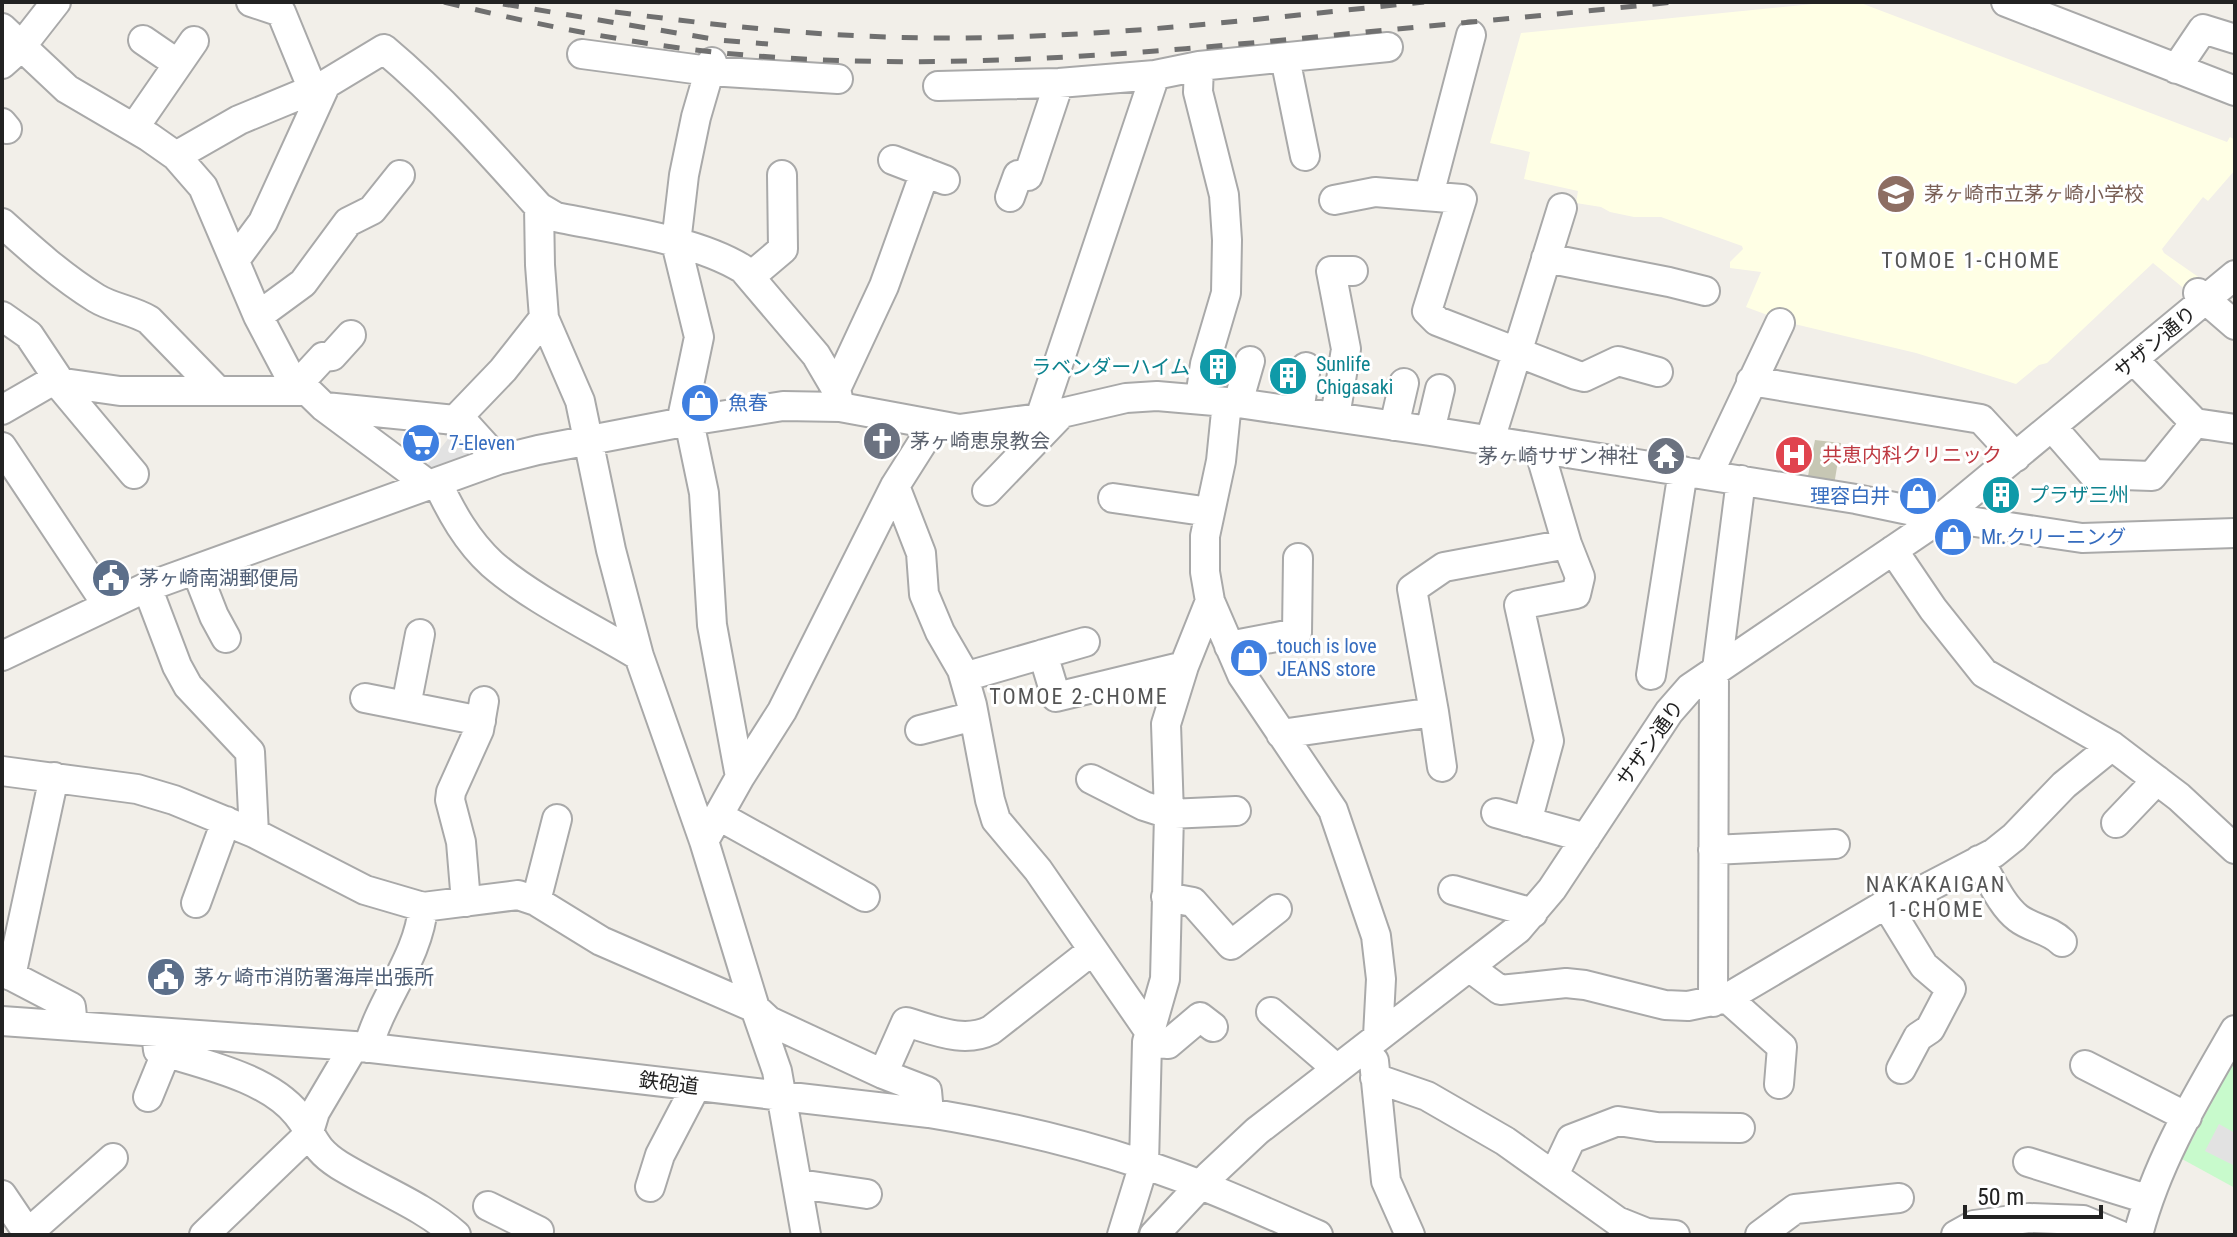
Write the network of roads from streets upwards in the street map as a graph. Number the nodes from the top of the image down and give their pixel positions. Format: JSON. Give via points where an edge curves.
{"nodes":[{"id":1,"x":56,"y":2,"type":"edge"},
{"id":2,"x":251,"y":2,"type":"edge"},
{"id":3,"x":2006,"y":2,"type":"edge"},
{"id":4,"x":1471,"y":35,"type":"dead end"},
{"id":5,"x":2235,"y":39,"type":"edge"},
{"id":6,"x":143,"y":40,"type":"dead end"},
{"id":7,"x":194,"y":41,"type":"dead end"},
{"id":8,"x":8,"y":47,"type":"edge"},
{"id":9,"x":1388,"y":47,"type":"dead end"},
{"id":10,"x":582,"y":54,"type":"dead end"},
{"id":11,"x":1285,"y":58,"type":"junction"},
{"id":12,"x":178,"y":64,"type":"junction"},
{"id":13,"x":1199,"y":66,"type":"junction"},
{"id":14,"x":710,"y":67,"type":"junction"},
{"id":15,"x":2176,"y":69,"type":"junction"},
{"id":16,"x":1155,"y":75,"type":"junction"},
{"id":17,"x":838,"y":79,"type":"dead end"},
{"id":18,"x":1059,"y":83,"type":"junction"},
{"id":19,"x":938,"y":86,"type":"dead end"},
{"id":20,"x":320,"y":87,"type":"junction"},
{"id":21,"x":2235,"y":91,"type":"edge"},
{"id":22,"x":134,"y":128,"type":"junction"},
{"id":23,"x":176,"y":156,"type":"junction"},
{"id":24,"x":1305,"y":156,"type":"dead end"},
{"id":25,"x":893,"y":160,"type":"dead end"},
{"id":26,"x":401,"y":175,"type":"dead end"},
{"id":27,"x":776,"y":189,"type":"dead end"},
{"id":28,"x":1429,"y":195,"type":"junction"},
{"id":29,"x":1010,"y":197,"type":"dead end"},
{"id":30,"x":1334,"y":200,"type":"dead end"},
{"id":31,"x":539,"y":207,"type":"junction"},
{"id":32,"x":1562,"y":208,"type":"dead end"},
{"id":33,"x":2,"y":223,"type":"edge"},
{"id":34,"x":676,"y":243,"type":"junction"},
{"id":35,"x":1546,"y":258,"type":"junction"},
{"id":36,"x":235,"y":260,"type":"junction"},
{"id":37,"x":1331,"y":271,"type":"dead end"},
{"id":38,"x":2235,"y":275,"type":"edge"},
{"id":39,"x":750,"y":277,"type":"junction"},
{"id":40,"x":1705,"y":291,"type":"dead end"},
{"id":41,"x":2202,"y":296,"type":"junction"},
{"id":42,"x":2,"y":316,"type":"edge"},
{"id":43,"x":258,"y":316,"type":"junction"},
{"id":44,"x":544,"y":318,"type":"junction"},
{"id":45,"x":1780,"y":323,"type":"dead end"},
{"id":46,"x":2235,"y":325,"type":"edge"},
{"id":47,"x":351,"y":335,"type":"dead end"},
{"id":48,"x":1519,"y":351,"type":"junction"},
{"id":49,"x":2134,"y":360,"type":"junction"},
{"id":50,"x":1250,"y":361,"type":"dead end"},
{"id":51,"x":1306,"y":367,"type":"dead end"},
{"id":52,"x":1658,"y":372,"type":"dead end"},
{"id":53,"x":1751,"y":381,"type":"junction"},
{"id":54,"x":57,"y":382,"type":"junction"},
{"id":55,"x":1404,"y":383,"type":"dead end"},
{"id":56,"x":1440,"y":389,"type":"dead end"},
{"id":57,"x":218,"y":391,"type":"junction"},
{"id":58,"x":310,"y":394,"type":"junction"},
{"id":59,"x":838,"y":398,"type":"junction"},
{"id":60,"x":1222,"y":401,"type":"junction"},
{"id":61,"x":2,"y":410,"type":"edge"},
{"id":62,"x":1299,"y":411,"type":"junction"},
{"id":63,"x":1051,"y":416,"type":"junction"},
{"id":64,"x":459,"y":417,"type":"junction"},
{"id":65,"x":1335,"y":417,"type":"junction"},
{"id":66,"x":685,"y":422,"type":"junction"},
{"id":67,"x":2195,"y":423,"type":"junction"},
{"id":68,"x":933,"y":426,"type":"junction"},
{"id":69,"x":1394,"y":426,"type":"junction"},
{"id":70,"x":2052,"y":427,"type":"junction"},
{"id":71,"x":2235,"y":429,"type":"edge"},
{"id":72,"x":1430,"y":431,"type":"junction"},
{"id":73,"x":1490,"y":440,"type":"junction"},
{"id":74,"x":588,"y":441,"type":"junction"},
{"id":75,"x":2,"y":447,"type":"edge"},
{"id":76,"x":1539,"y":449,"type":"junction"},
{"id":77,"x":2016,"y":457,"type":"junction"},
{"id":78,"x":498,"y":460,"type":"junction"},
{"id":79,"x":1696,"y":473,"type":"junction"},
{"id":80,"x":134,"y":474,"type":"dead end"},
{"id":81,"x":1741,"y":480,"type":"junction"},
{"id":82,"x":433,"y":483,"type":"junction"},
{"id":83,"x":895,"y":486,"type":"junction"},
{"id":84,"x":987,"y":491,"type":"dead end"},
{"id":85,"x":1113,"y":498,"type":"dead end"},
{"id":86,"x":1210,"y":512,"type":"junction"},
{"id":87,"x":1942,"y":517,"type":"junction"},
{"id":88,"x":2232,"y":531,"type":"edge"},
{"id":89,"x":1567,"y":544,"type":"junction"},
{"id":90,"x":1893,"y":550,"type":"junction"},
{"id":91,"x":1298,"y":558,"type":"dead end"},
{"id":92,"x":196,"y":570,"type":"junction"},
{"id":93,"x":147,"y":587,"type":"junction"},
{"id":94,"x":1210,"y":601,"type":"junction"},
{"id":95,"x":107,"y":605,"type":"junction"},
{"id":96,"x":420,"y":634,"type":"dead end"},
{"id":97,"x":226,"y":638,"type":"dead end"},
{"id":98,"x":1085,"y":642,"type":"dead end"},
{"id":99,"x":1229,"y":646,"type":"junction"},
{"id":100,"x":1043,"y":654,"type":"junction"},
{"id":101,"x":2,"y":656,"type":"edge"},
{"id":102,"x":639,"y":656,"type":"junction"},
{"id":103,"x":1184,"y":666,"type":"junction"},
{"id":104,"x":1716,"y":670,"type":"junction"},
{"id":105,"x":1651,"y":675,"type":"dead end"},
{"id":106,"x":964,"y":677,"type":"junction"},
{"id":107,"x":365,"y":698,"type":"dead end"},
{"id":108,"x":406,"y":706,"type":"junction"},
{"id":109,"x":973,"y":710,"type":"junction"},
{"id":110,"x":1434,"y":712,"type":"junction"},
{"id":111,"x":920,"y":730,"type":"dead end"},
{"id":112,"x":1281,"y":734,"type":"junction"},
{"id":113,"x":2112,"y":746,"type":"junction"},
{"id":114,"x":1442,"y":767,"type":"dead end"},
{"id":115,"x":2,"y":771,"type":"edge"},
{"id":116,"x":54,"y":777,"type":"junction"},
{"id":117,"x":740,"y":777,"type":"junction"},
{"id":118,"x":1091,"y":779,"type":"dead end"},
{"id":119,"x":2157,"y":780,"type":"junction"},
{"id":120,"x":1236,"y":811,"type":"dead end"},
{"id":121,"x":1496,"y":813,"type":"dead end"},
{"id":122,"x":1169,"y":814,"type":"junction"},
{"id":123,"x":719,"y":816,"type":"junction"},
{"id":124,"x":557,"y":819,"type":"dead end"},
{"id":125,"x":226,"y":821,"type":"junction"},
{"id":126,"x":1527,"y":822,"type":"junction"},
{"id":127,"x":2116,"y":823,"type":"dead end"},
{"id":128,"x":254,"y":833,"type":"junction"},
{"id":129,"x":1586,"y":838,"type":"junction"},
{"id":130,"x":704,"y":841,"type":"junction"},
{"id":131,"x":1835,"y":844,"type":"dead end"},
{"id":132,"x":2235,"y":849,"type":"edge"},
{"id":133,"x":1713,"y":850,"type":"junction"},
{"id":134,"x":1979,"y":860,"type":"junction"},
{"id":135,"x":1453,"y":890,"type":"dead end"},
{"id":136,"x":865,"y":897,"type":"dead end"},
{"id":137,"x":1166,"y":897,"type":"junction"},
{"id":138,"x":536,"y":901,"type":"junction"},
{"id":139,"x":466,"y":902,"type":"junction"},
{"id":140,"x":196,"y":903,"type":"dead end"},
{"id":141,"x":1886,"y":904,"type":"junction"},
{"id":142,"x":423,"y":907,"type":"junction"},
{"id":143,"x":1277,"y":909,"type":"dead end"},
{"id":144,"x":1533,"y":913,"type":"junction"},
{"id":145,"x":2062,"y":942,"type":"dead end"},
{"id":146,"x":1093,"y":950,"type":"junction"},
{"id":147,"x":1469,"y":967,"type":"junction"},
{"id":148,"x":6,"y":974,"type":"edge"},
{"id":149,"x":1720,"y":1000,"type":"junction"},
{"id":150,"x":755,"y":1008,"type":"junction"},
{"id":151,"x":1271,"y":1012,"type":"dead end"},
{"id":152,"x":2,"y":1021,"type":"edge"},
{"id":153,"x":73,"y":1026,"type":"junction"},
{"id":154,"x":1213,"y":1027,"type":"dead end"},
{"id":155,"x":2235,"y":1030,"type":"edge"},
{"id":156,"x":1148,"y":1037,"type":"junction"},
{"id":157,"x":1376,"y":1038,"type":"junction"},
{"id":158,"x":161,"y":1042,"type":"junction"},
{"id":159,"x":361,"y":1047,"type":"junction"},
{"id":160,"x":2085,"y":1065,"type":"dead end"},
{"id":161,"x":1337,"y":1069,"type":"junction"},
{"id":162,"x":1901,"y":1069,"type":"dead end"},
{"id":163,"x":883,"y":1074,"type":"junction"},
{"id":164,"x":1375,"y":1078,"type":"junction"},
{"id":165,"x":1779,"y":1084,"type":"dead end"},
{"id":166,"x":696,"y":1086,"type":"junction"},
{"id":167,"x":782,"y":1096,"type":"junction"},
{"id":168,"x":147,"y":1097,"type":"dead end"},
{"id":169,"x":929,"y":1113,"type":"junction"},
{"id":170,"x":2187,"y":1117,"type":"junction"},
{"id":171,"x":1740,"y":1128,"type":"dead end"},
{"id":172,"x":308,"y":1135,"type":"junction"},
{"id":173,"x":113,"y":1158,"type":"dead end"},
{"id":174,"x":2028,"y":1162,"type":"dead end"},
{"id":175,"x":1144,"y":1164,"type":"junction"},
{"id":176,"x":1554,"y":1175,"type":"junction"},
{"id":177,"x":799,"y":1184,"type":"junction"},
{"id":178,"x":1201,"y":1185,"type":"junction"},
{"id":179,"x":650,"y":1188,"type":"dead end"},
{"id":180,"x":867,"y":1194,"type":"dead end"},
{"id":181,"x":2,"y":1195,"type":"edge"},
{"id":182,"x":1899,"y":1198,"type":"dead end"},
{"id":183,"x":2147,"y":1199,"type":"junction"},
{"id":184,"x":488,"y":1206,"type":"dead end"},
{"id":185,"x":1266,"y":1225,"type":"edge"},
{"id":186,"x":523,"y":1229,"type":"edge"},
{"id":187,"x":28,"y":1234,"type":"edge"},
{"id":188,"x":205,"y":1235,"type":"edge"},
{"id":189,"x":456,"y":1235,"type":"edge"},
{"id":190,"x":806,"y":1235,"type":"edge"},
{"id":191,"x":1122,"y":1235,"type":"edge"},
{"id":192,"x":1154,"y":1235,"type":"edge"},
{"id":193,"x":1318,"y":1235,"type":"edge"},
{"id":194,"x":1410,"y":1235,"type":"edge"},
{"id":195,"x":1675,"y":1235,"type":"edge"},
{"id":196,"x":1760,"y":1235,"type":"edge"},
{"id":197,"x":1956,"y":1235,"type":"edge"},
{"id":198,"x":2119,"y":1235,"type":"edge"},
{"id":199,"x":2138,"y":1235,"type":"edge"}],
"edges":[{"from":1,"to":8,"type":"street"},
{"from":2,"to":20,"type":"street","via":[[281,12]]},
{"from":3,"to":15,"type":"street"},
{"from":4,"to":28,"type":"street"},
{"from":5,"to":15,"type":"street","via":[[2203,29]]},
{"from":6,"to":12,"type":"street"},
{"from":7,"to":12,"type":"street"},
{"from":8,"to":22,"type":"street"},
{"from":9,"to":11,"type":"street"},
{"from":10,"to":14,"type":"street"},
{"from":11,"to":13,"type":"street"},
{"from":11,"to":24,"type":"street"},
{"from":12,"to":22,"type":"street"},
{"from":13,"to":16,"type":"street"},
{"from":13,"to":60,"type":"street","via":[[1198,92],[1224,195],[1226,293],[1205,364]]},
{"from":14,"to":17,"type":"street"},
{"from":14,"to":34,"type":"street","via":[[693,131]]},
{"from":15,"to":21,"type":"street"},
{"from":16,"to":18,"type":"street"},
{"from":16,"to":63,"type":"street"},
{"from":18,"to":19,"type":"street"},
{"from":18,"to":29,"type":"street","via":[[1028,176],[1018,175]]},
{"from":20,"to":23,"type":"street","via":[[239,120]]},
{"from":20,"to":31,"type":"street","via":[[384,49],[459,116]]},
{"from":20,"to":36,"type":"street","via":[[263,222]]},
{"from":22,"to":23,"type":"street"},
{"from":23,"to":36,"type":"street","via":[[203,187]]},
{"from":25,"to":59,"type":"street","via":[[935,176]]},
{"from":26,"to":43,"type":"street","via":[[372,210],[348,222],[303,283]]},
{"from":27,"to":39,"type":"street","via":[[783,249]]},
{"from":28,"to":30,"type":"street","via":[[1375,192]]},
{"from":28,"to":48,"type":"street","via":[[1462,199],[1427,311],[1437,321]]},
{"from":31,"to":34,"type":"street","via":[[556,217]]},
{"from":31,"to":44,"type":"street"},
{"from":32,"to":35,"type":"street"},
{"from":33,"to":57,"type":"street","via":[[99,300],[149,320]]},
{"from":34,"to":39,"type":"street","via":[[732,262]]},
{"from":34,"to":66,"type":"street","via":[[699,337]]},
{"from":35,"to":40,"type":"street"},
{"from":35,"to":48,"type":"street"},
{"from":36,"to":43,"type":"street"},
{"from":37,"to":65,"type":"street","via":[[1346,349]]},
{"from":38,"to":41,"type":"street","name":"サザン通り"},
{"from":39,"to":59,"type":"street","via":[[816,355]]},
{"from":41,"to":46,"type":"street"},
{"from":41,"to":49,"type":"street","name":"サザン通り"},
{"from":42,"to":54,"type":"street","via":[[29,335]]},
{"from":43,"to":58,"type":"street","via":[[287,371]]},
{"from":44,"to":64,"type":"street"},
{"from":44,"to":74,"type":"street","via":[[580,401]]},
{"from":45,"to":53,"type":"street"},
{"from":47,"to":58,"type":"street","via":[[332,356],[323,357]]},
{"from":48,"to":52,"type":"street","via":[[1584,377],[1618,361]]},
{"from":48,"to":73,"type":"street"},
{"from":49,"to":67,"type":"street"},
{"from":49,"to":70,"type":"street","name":"サザン通り"},
{"from":50,"to":60,"type":"street"},
{"from":51,"to":62,"type":"street"},
{"from":53,"to":77,"type":"street","via":[[1981,419]]},
{"from":53,"to":79,"type":"street"},
{"from":54,"to":57,"type":"street","via":[[120,391]]},
{"from":54,"to":61,"type":"street"},
{"from":54,"to":80,"type":"street"},
{"from":55,"to":69,"type":"street"},
{"from":56,"to":72,"type":"street"},
{"from":57,"to":58,"type":"street"},
{"from":58,"to":64,"type":"street"},
{"from":58,"to":82,"type":"street"},
{"from":59,"to":66,"type":"street"},
{"from":59,"to":68,"type":"street"},
{"from":60,"to":62,"type":"street"},
{"from":60,"to":63,"type":"street","via":[[1126,398]]},
{"from":60,"to":86,"type":"street","via":[[1221,461]]},
{"from":62,"to":65,"type":"street"},
{"from":63,"to":68,"type":"street","via":[[959,429]]},
{"from":63,"to":84,"type":"street"},
{"from":64,"to":78,"type":"street"},
{"from":65,"to":69,"type":"street"},
{"from":66,"to":74,"type":"street"},
{"from":66,"to":117,"type":"street","via":[[704,493],[712,625]]},
{"from":67,"to":70,"type":"street","via":[[2152,476],[2093,474]]},
{"from":67,"to":71,"type":"street"},
{"from":68,"to":83,"type":"street"},
{"from":69,"to":72,"type":"street"},
{"from":70,"to":77,"type":"street","name":"サザン通り"},
{"from":72,"to":73,"type":"street"},
{"from":73,"to":76,"type":"street"},
{"from":74,"to":78,"type":"street"},
{"from":74,"to":102,"type":"street"},
{"from":75,"to":95,"type":"street"},
{"from":76,"to":79,"type":"street"},
{"from":76,"to":89,"type":"street"},
{"from":77,"to":87,"type":"street","name":"サザン通り"},
{"from":78,"to":82,"type":"street"},
{"from":79,"to":81,"type":"street"},
{"from":79,"to":105,"type":"street"},
{"from":81,"to":87,"type":"street"},
{"from":81,"to":104,"type":"street"},
{"from":82,"to":92,"type":"street"},
{"from":82,"to":102,"type":"street","via":[[492,564]]},
{"from":83,"to":106,"type":"street","via":[[921,553],[924,594]]},
{"from":83,"to":117,"type":"street","via":[[801,676]]},
{"from":85,"to":86,"type":"street"},
{"from":86,"to":94,"type":"street","via":[[1205,536]]},
{"from":87,"to":88,"type":"street","via":[[2082,538]]},
{"from":87,"to":90,"type":"street","name":"サザン通り"},
{"from":89,"to":110,"type":"street","via":[[1444,567],[1412,589]]},
{"from":89,"to":126,"type":"street","via":[[1580,577],[1576,594],[1519,605],[1549,741]]},
{"from":90,"to":104,"type":"street","name":"サザン通り"},
{"from":90,"to":113,"type":"street","via":[[1984,673]]},
{"from":91,"to":99,"type":"street","via":[[1297,633]]},
{"from":92,"to":93,"type":"street"},
{"from":92,"to":97,"type":"street"},
{"from":93,"to":95,"type":"street"},
{"from":93,"to":128,"type":"street","via":[[188,686],[250,752]]},
{"from":94,"to":99,"type":"street"},
{"from":94,"to":103,"type":"street"},
{"from":95,"to":101,"type":"street"},
{"from":96,"to":108,"type":"street"},
{"from":98,"to":100,"type":"street"},
{"from":99,"to":112,"type":"street"},
{"from":100,"to":103,"type":"street","via":[[1047,699]]},
{"from":100,"to":106,"type":"street"},
{"from":102,"to":130,"type":"street"},
{"from":103,"to":122,"type":"street","via":[[1166,724]]},
{"from":104,"to":129,"type":"street","name":"サザン通り","via":[[1669,712]]},
{"from":104,"to":133,"type":"street"},
{"from":106,"to":109,"type":"street"},
{"from":107,"to":108,"type":"street"},
{"from":108,"to":139,"type":"street","via":[[482,711],[450,800],[461,842]]},
{"from":109,"to":111,"type":"street"},
{"from":109,"to":146,"type":"street","via":[[996,820]]},
{"from":110,"to":112,"type":"street"},
{"from":110,"to":114,"type":"street"},
{"from":112,"to":157,"type":"street","via":[[1333,810],[1376,936],[1381,979]]},
{"from":113,"to":119,"type":"street"},
{"from":113,"to":134,"type":"street","via":[[2064,785],[2014,837]]},
{"from":115,"to":116,"type":"street"},
{"from":116,"to":125,"type":"street","via":[[137,789]]},
{"from":116,"to":148,"type":"street"},
{"from":117,"to":123,"type":"street"},
{"from":118,"to":122,"type":"street"},
{"from":119,"to":127,"type":"street"},
{"from":119,"to":132,"type":"street"},
{"from":120,"to":122,"type":"street"},
{"from":121,"to":126,"type":"street"},
{"from":122,"to":137,"type":"street"},
{"from":123,"to":130,"type":"street"},
{"from":123,"to":136,"type":"street"},
{"from":124,"to":138,"type":"street"},
{"from":125,"to":128,"type":"street"},
{"from":125,"to":140,"type":"street"},
{"from":126,"to":129,"type":"street"},
{"from":128,"to":142,"type":"street","via":[[365,890]]},
{"from":129,"to":144,"type":"street","name":"サザン通り"},
{"from":130,"to":150,"type":"street"},
{"from":131,"to":133,"type":"street"},
{"from":133,"to":149,"type":"street"},
{"from":134,"to":141,"type":"street"},
{"from":134,"to":145,"type":"street","via":[[2019,919],[2052,932]]},
{"from":135,"to":144,"type":"street"},
{"from":137,"to":143,"type":"street","via":[[1193,902],[1231,945]]},
{"from":137,"to":156,"type":"street","via":[[1165,979]]},
{"from":138,"to":139,"type":"street","via":[[518,895]]},
{"from":138,"to":150,"type":"street","via":[[601,941]]},
{"from":139,"to":142,"type":"street"},
{"from":141,"to":149,"type":"street"},
{"from":141,"to":162,"type":"street","via":[[1924,966],[1951,989]]},
{"from":142,"to":159,"type":"street","via":[[421,930]]},
{"from":144,"to":147,"type":"street","name":"サザン通り"},
{"from":146,"to":156,"type":"street"},
{"from":146,"to":163,"type":"street","via":[[978,1037],[906,1022]]},
{"from":147,"to":149,"type":"street","via":[[1500,990],[1566,983],[1665,1005]]},
{"from":147,"to":157,"type":"street","name":"サザン通り"},
{"from":148,"to":153,"type":"street","via":[[71,1007]]},
{"from":149,"to":165,"type":"street","via":[[1782,1047]]},
{"from":150,"to":163,"type":"street","via":[[769,1021]]},
{"from":150,"to":167,"type":"street"},
{"from":151,"to":161,"type":"street"},
{"from":152,"to":153,"type":"street","name":"鉄砲道"},
{"from":153,"to":158,"type":"street","name":"鉄砲道"},
{"from":154,"to":156,"type":"street","via":[[1200,1017],[1168,1044]]},
{"from":155,"to":170,"type":"street"},
{"from":156,"to":175,"type":"street"},
{"from":157,"to":161,"type":"street","name":"サザン通り"},
{"from":157,"to":164,"type":"street"},
{"from":158,"to":159,"type":"street","name":"鉄砲道"},
{"from":158,"to":168,"type":"street"},
{"from":158,"to":172,"type":"street","via":[[267,1087],[297,1114]]},
{"from":159,"to":166,"type":"street","name":"鉄砲道"},
{"from":159,"to":172,"type":"street","via":[[315,1112]]},
{"from":160,"to":170,"type":"street"},
{"from":161,"to":178,"type":"street","name":"サザン通り","via":[[1257,1131]]},
{"from":163,"to":169,"type":"street","via":[[927,1091]]},
{"from":164,"to":176,"type":"street","via":[[1427,1096]]},
{"from":164,"to":194,"type":"street","via":[[1386,1181]]},
{"from":166,"to":167,"type":"street","name":"鉄砲道"},
{"from":166,"to":179,"type":"street","via":[[660,1155]]},
{"from":167,"to":169,"type":"street","name":"鉄砲道"},
{"from":167,"to":177,"type":"street"},
{"from":169,"to":175,"type":"street","name":"鉄砲道","via":[[1011,1127]]},
{"from":170,"to":183,"type":"street"},
{"from":171,"to":176,"type":"street","via":[[1618,1121],[1571,1139]]},
{"from":172,"to":188,"type":"street"},
{"from":172,"to":189,"type":"street","via":[[340,1166],[439,1220]]},
{"from":173,"to":187,"type":"street"},
{"from":174,"to":183,"type":"street"},
{"from":175,"to":178,"type":"street","name":"鉄砲道"},
{"from":175,"to":191,"type":"street"},
{"from":176,"to":195,"type":"street","via":[[1617,1221],[1647,1233]]},
{"from":177,"to":180,"type":"street"},
{"from":177,"to":190,"type":"street"},
{"from":178,"to":185,"type":"street","name":"鉄砲道"},
{"from":178,"to":192,"type":"street","name":"サザン通り"},
{"from":181,"to":187,"type":"street"},
{"from":182,"to":196,"type":"street","via":[[1795,1209]]},
{"from":183,"to":199,"type":"street"},
{"from":184,"to":186,"type":"street"},
{"from":185,"to":193,"type":"street","name":"鉄砲道"},
{"from":197,"to":198,"type":"street","via":[[1974,1225],[2029,1218],[2083,1220]]}]}
